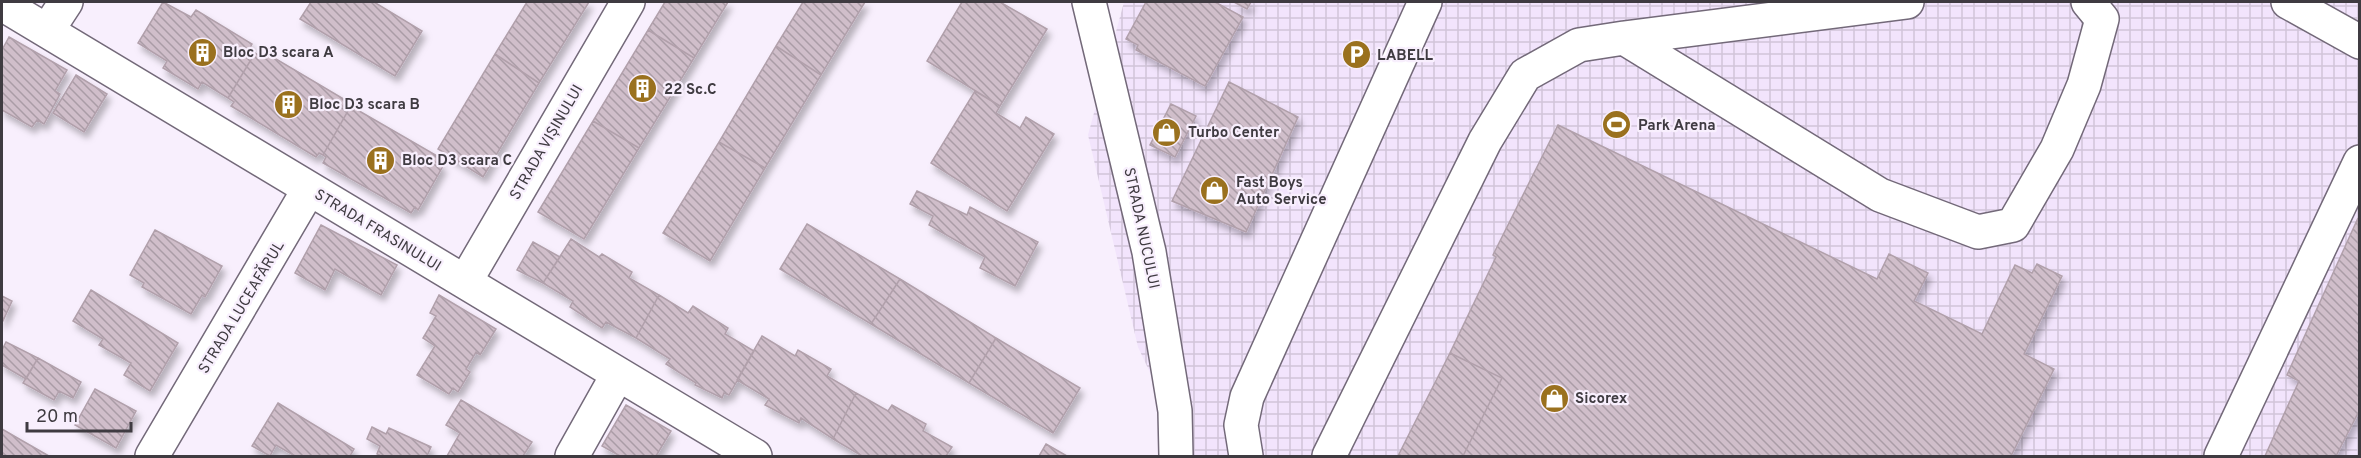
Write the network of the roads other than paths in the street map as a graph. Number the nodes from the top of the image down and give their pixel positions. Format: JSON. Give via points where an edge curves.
{"nodes":[{"id":1,"x":66,"y":2,"type":"edge"},
{"id":2,"x":628,"y":2,"type":"edge"},
{"id":3,"x":1089,"y":2,"type":"edge"},
{"id":4,"x":1425,"y":2,"type":"edge"},
{"id":5,"x":1906,"y":2,"type":"edge"},
{"id":6,"x":2088,"y":2,"type":"edge"},
{"id":7,"x":2288,"y":2,"type":"edge"},
{"id":8,"x":2,"y":4,"type":"edge"},
{"id":9,"x":47,"y":31,"type":"junction"},
{"id":10,"x":1624,"y":38,"type":"junction"},
{"id":11,"x":2360,"y":42,"type":"edge"},
{"id":12,"x":2360,"y":162,"type":"edge"},
{"id":13,"x":309,"y":189,"type":"junction"},
{"id":14,"x":465,"y":282,"type":"junction"},
{"id":15,"x":618,"y":374,"type":"junction"},
{"id":16,"x":152,"y":456,"type":"edge"},
{"id":17,"x":572,"y":456,"type":"edge"},
{"id":18,"x":755,"y":456,"type":"edge"},
{"id":19,"x":1176,"y":456,"type":"edge"},
{"id":20,"x":1246,"y":456,"type":"edge"},
{"id":21,"x":1329,"y":456,"type":"edge"},
{"id":22,"x":2221,"y":456,"type":"edge"}],
"edges":[{"from":1,"to":9,"type":"street"},
{"from":2,"to":14,"type":"street","name":"STRADA VIȘINULUI"},
{"from":3,"to":19,"type":"street","name":"STRADA NUCULUI","via":[[1149,252],[1175,411]]},
{"from":4,"to":20,"type":"street","via":[[1247,397],[1241,425]]},
{"from":5,"to":10,"type":"street"},
{"from":6,"to":10,"type":"street","via":[[2102,19],[2084,86],[2057,149],[2013,225],[1978,232],[1880,195]]},
{"from":7,"to":11,"type":"street"},
{"from":8,"to":9,"type":"street","name":"STRADA FRASINULUI"},
{"from":9,"to":13,"type":"street","name":"STRADA FRASINULUI"},
{"from":10,"to":21,"type":"street","via":[[1579,45],[1525,75],[1480,152]]},
{"from":12,"to":22,"type":"street"},
{"from":13,"to":14,"type":"street","name":"STRADA FRASINULUI"},
{"from":13,"to":16,"type":"street","name":"STRADA LUCEAFĂRUL"},
{"from":14,"to":15,"type":"street","name":"STRADA FRASINULUI"},
{"from":15,"to":17,"type":"street"},
{"from":15,"to":18,"type":"street","name":"STRADA FRASINULUI"}]}
